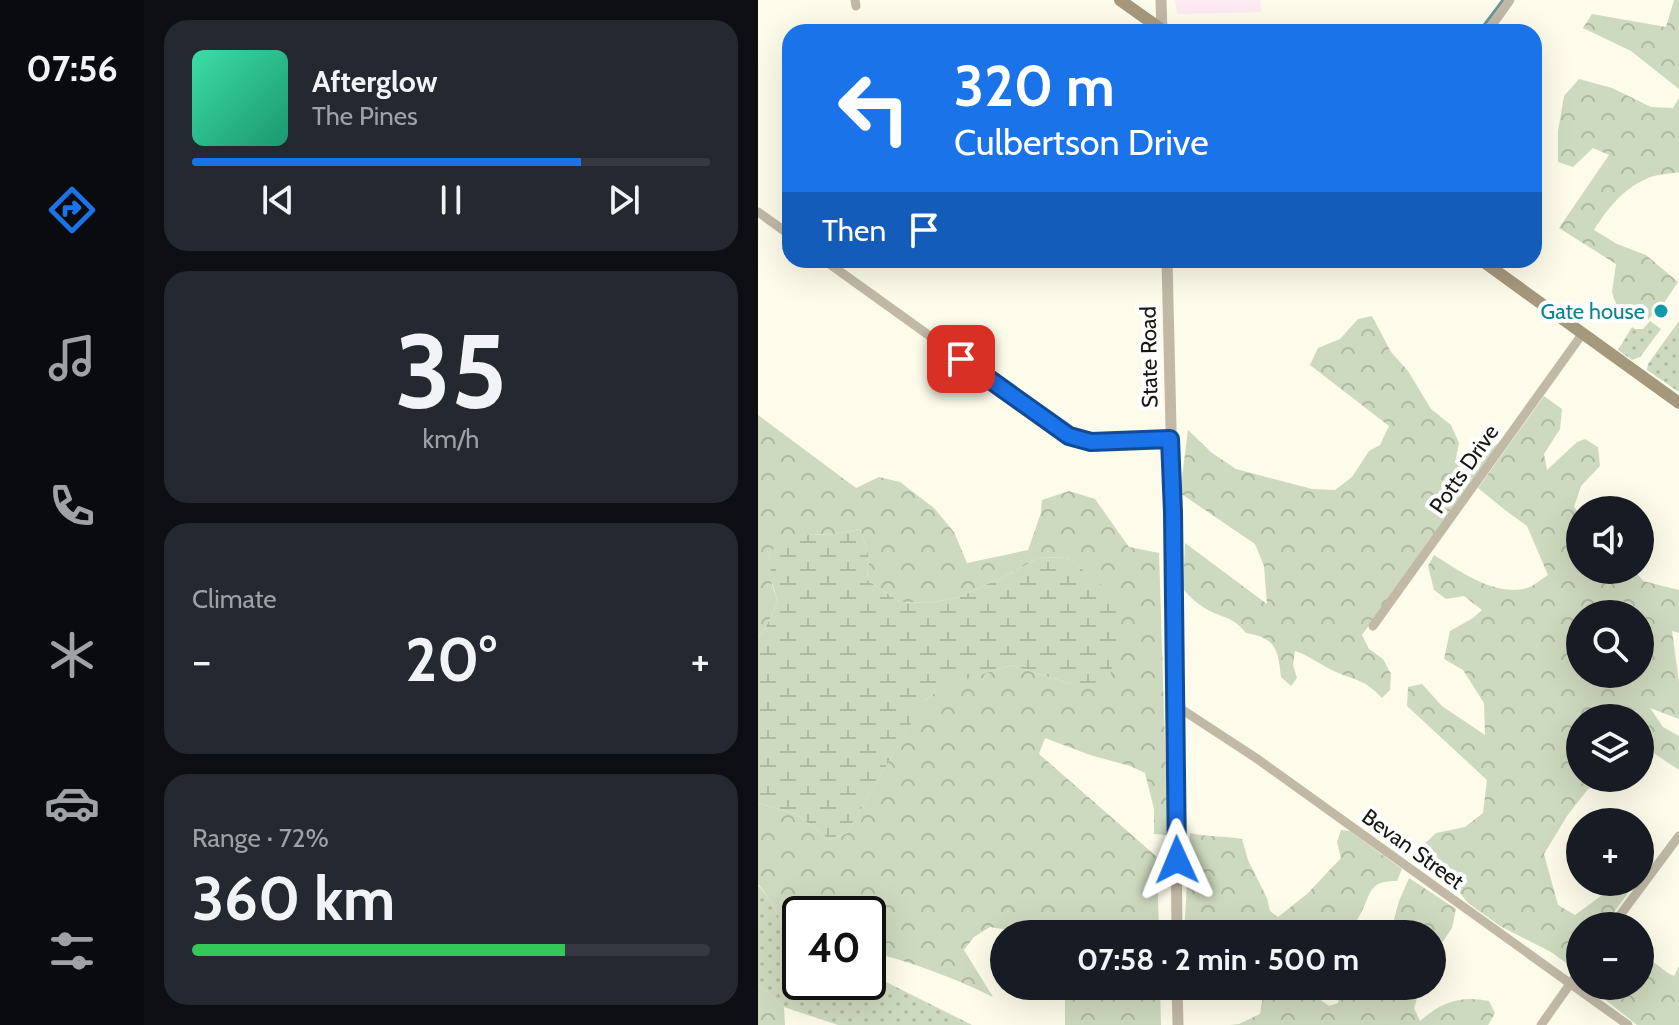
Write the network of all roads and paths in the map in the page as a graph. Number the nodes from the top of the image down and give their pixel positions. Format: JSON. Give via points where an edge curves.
{"nodes":[{"id":1,"x":1120,"y":0,"type":"edge"},
{"id":2,"x":1161,"y":0,"type":"edge"},
{"id":3,"x":1510,"y":0,"type":"edge"},
{"id":4,"x":1153,"y":24,"type":"edge"},
{"id":5,"x":1163,"y":24,"type":"edge"},
{"id":6,"x":1493,"y":24,"type":"edge"},
{"id":7,"x":758,"y":212,"type":"edge"},
{"id":8,"x":782,"y":229,"type":"edge"},
{"id":9,"x":835,"y":268,"type":"edge"},
{"id":10,"x":1167,"y":268,"type":"edge"},
{"id":11,"x":1492,"y":268,"type":"edge"},
{"id":12,"x":1583,"y":333,"type":"junction"},
{"id":13,"x":1679,"y":403,"type":"edge"},
{"id":14,"x":1170,"y":439,"type":"junction"},
{"id":15,"x":1373,"y":626,"type":"dead end"},
{"id":16,"x":1175,"y":705,"type":"junction"},
{"id":17,"x":1679,"y":836,"type":"edge"},
{"id":18,"x":1622,"y":912,"type":"edge"},
{"id":19,"x":1177,"y":920,"type":"edge"},
{"id":20,"x":1566,"y":980,"type":"edge"},
{"id":21,"x":1566,"y":989,"type":"edge"},
{"id":22,"x":1177,"y":1000,"type":"edge"},
{"id":23,"x":1593,"y":1000,"type":"edge"},
{"id":24,"x":1178,"y":1025,"type":"edge"},
{"id":25,"x":1541,"y":1025,"type":"edge"},
{"id":26,"x":1628,"y":1025,"type":"edge"}],
"edges":[{"from":1,"to":4,"type":"main road"},
{"from":2,"to":5,"type":"street"},
{"from":3,"to":6,"type":"street"},
{"from":7,"to":8,"type":"street"},
{"from":9,"to":14,"type":"street","via":[[1069,436],[1091,442]]},
{"from":10,"to":14,"type":"street","name":"State Road"},
{"from":11,"to":12,"type":"main road"},
{"from":12,"to":13,"type":"main road"},
{"from":12,"to":15,"type":"street","name":"Potts Drive"},
{"from":14,"to":16,"type":"street","name":"State Road"},
{"from":16,"to":19,"type":"street","name":"State Road"},
{"from":16,"to":20,"type":"street","name":"Bevan Street"},
{"from":17,"to":18,"type":"street"},
{"from":21,"to":25,"type":"street"},
{"from":22,"to":24,"type":"street"},
{"from":23,"to":26,"type":"street","name":"Bevan Street"}]}
